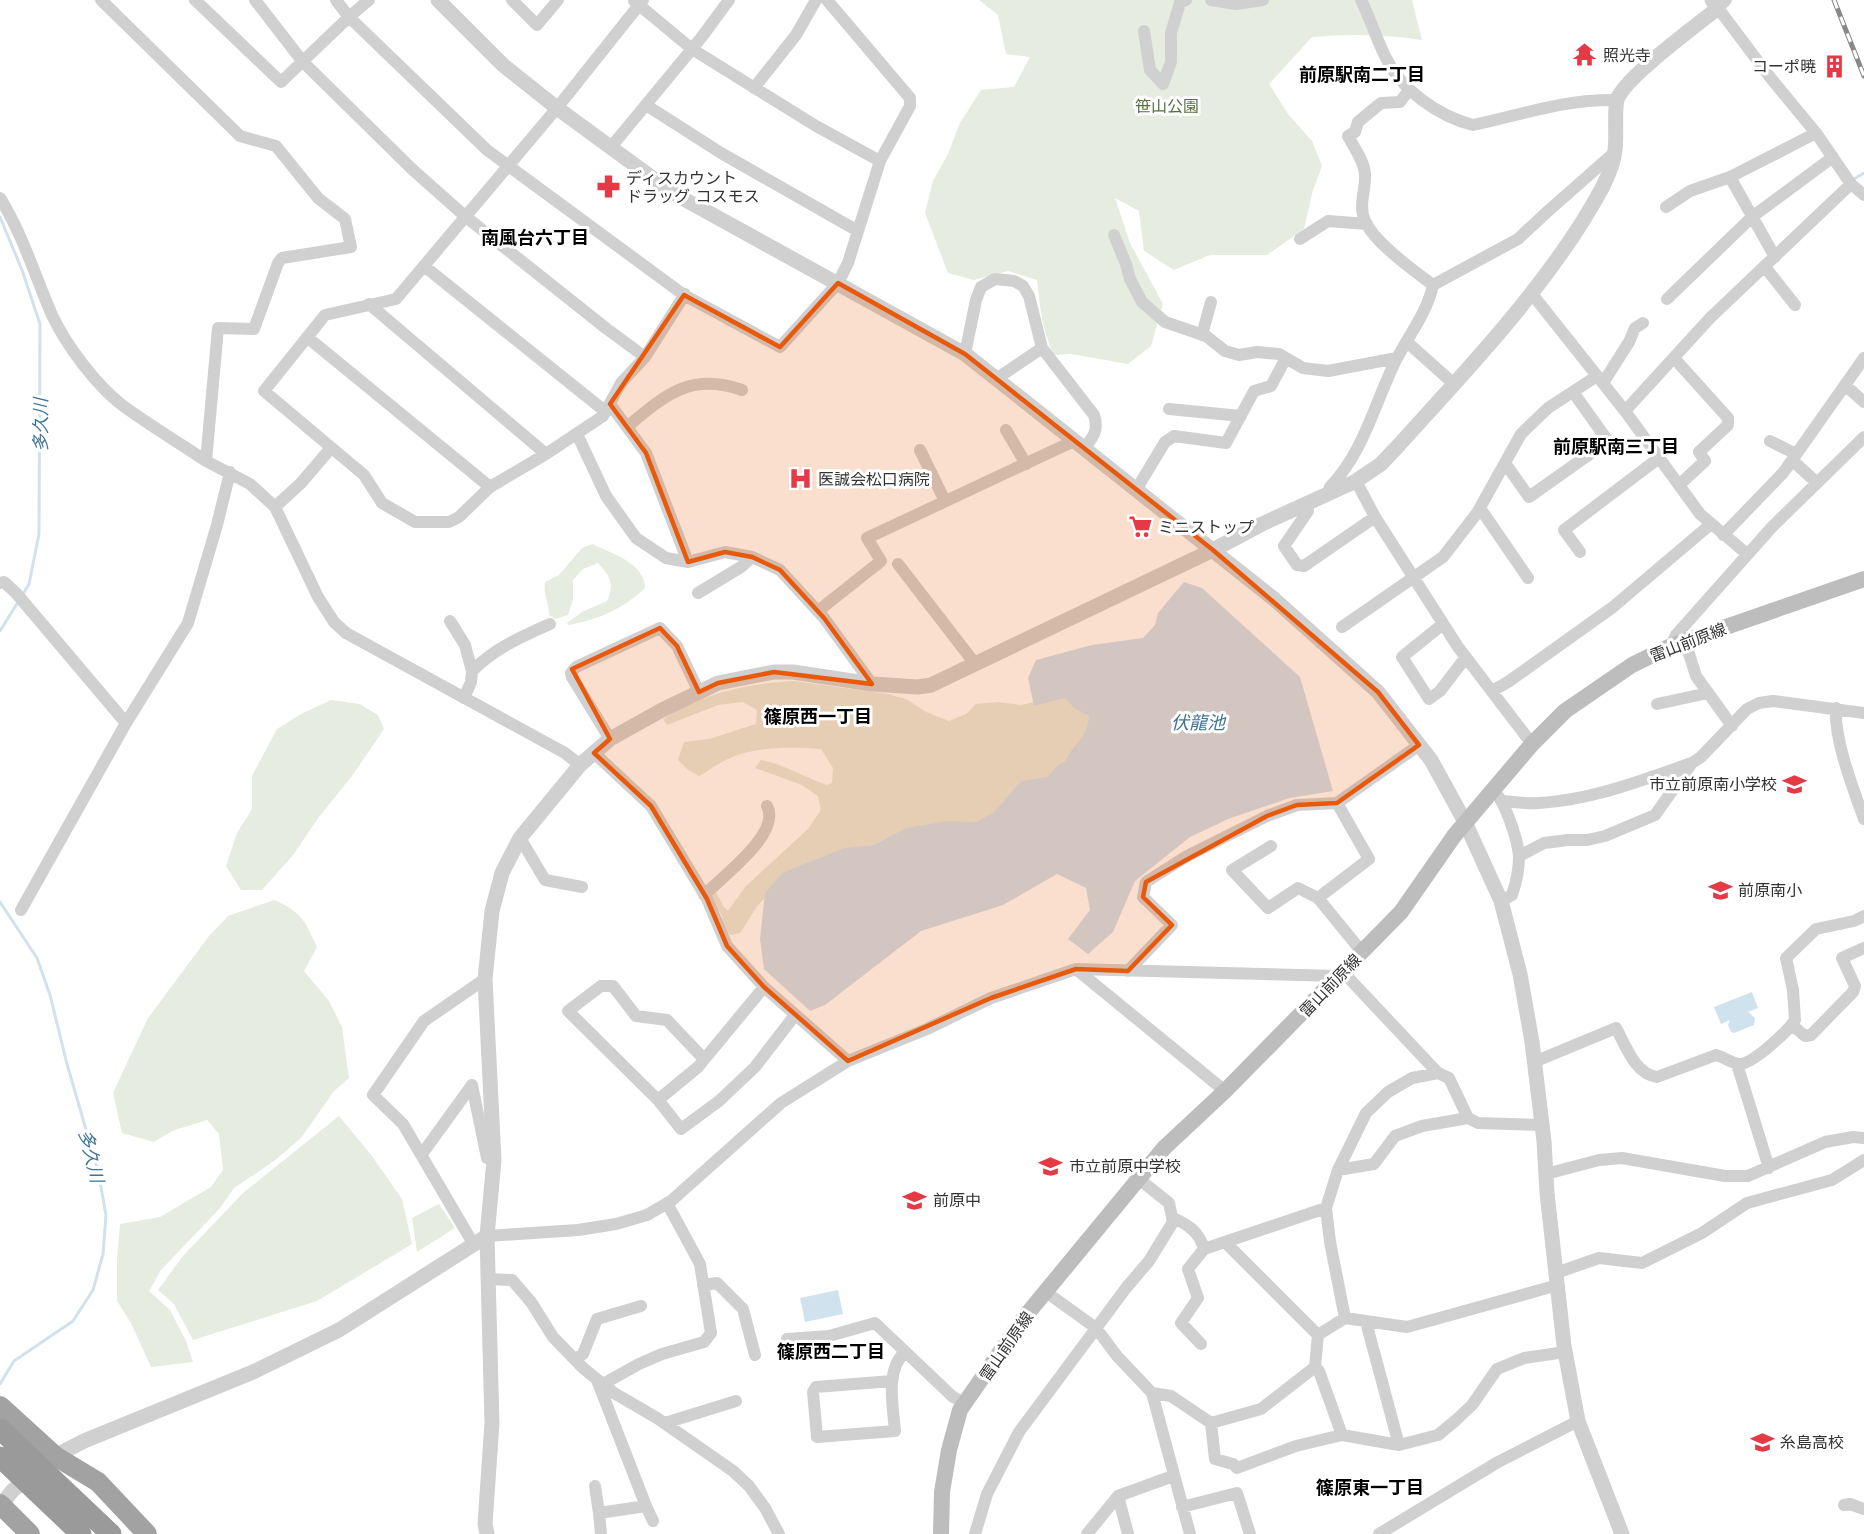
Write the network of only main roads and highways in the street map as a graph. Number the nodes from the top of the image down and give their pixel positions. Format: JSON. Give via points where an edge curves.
{"nodes":[{"id":1,"x":1864,"y":579,"type":"edge"},
{"id":2,"x":0,"y":1406,"type":"edge"},
{"id":3,"x":0,"y":1429,"type":"edge"},
{"id":4,"x":0,"y":1457,"type":"edge"},
{"id":5,"x":0,"y":1506,"type":"edge"},
{"id":6,"x":30,"y":1534,"type":"edge"},
{"id":7,"x":81,"y":1534,"type":"edge"},
{"id":8,"x":111,"y":1534,"type":"edge"},
{"id":9,"x":147,"y":1534,"type":"edge"},
{"id":10,"x":941,"y":1534,"type":"edge"}],
"edges":[{"from":1,"to":10,"type":"main road","name":"雷山前原線","via":[[1678,644],[1632,665],[1565,711],[1532,744],[1498,795],[1454,836],[1401,912],[1164,1148],[1023,1319],[960,1410],[942,1492]]},
{"from":2,"to":9,"type":"highway","via":[[55,1456],[99,1482]]},
{"from":3,"to":8,"type":"highway","bridge":true},
{"from":4,"to":7,"type":"highway","bridge":true},
{"from":5,"to":6,"type":"highway"}]}
